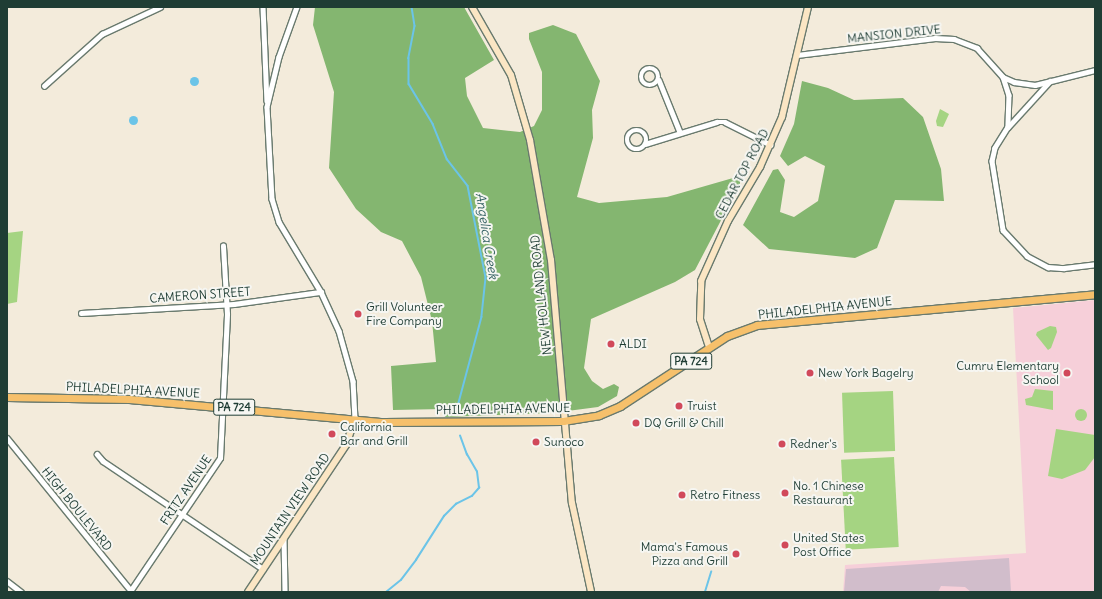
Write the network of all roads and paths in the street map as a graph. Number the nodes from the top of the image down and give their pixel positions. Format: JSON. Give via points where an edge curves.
{"nodes":[{"id":1,"x":160,"y":7,"type":"edge"},
{"id":2,"x":263,"y":7,"type":"edge"},
{"id":3,"x":297,"y":7,"type":"edge"},
{"id":4,"x":472,"y":7,"type":"edge"},
{"id":5,"x":808,"y":7,"type":"edge"},
{"id":6,"x":797,"y":54,"type":"junction"},
{"id":7,"x":1095,"y":70,"type":"edge"},
{"id":8,"x":1002,"y":77,"type":"junction"},
{"id":9,"x":659,"y":80,"type":"junction"},
{"id":10,"x":1050,"y":81,"type":"junction"},
{"id":11,"x":44,"y":86,"type":"dead end"},
{"id":12,"x":267,"y":107,"type":"junction"},
{"id":13,"x":1008,"y":127,"type":"junction"},
{"id":14,"x":680,"y":132,"type":"junction"},
{"id":15,"x":645,"y":144,"type":"junction"},
{"id":16,"x":771,"y":145,"type":"junction"},
{"id":17,"x":224,"y":246,"type":"dead end"},
{"id":18,"x":1095,"y":264,"type":"edge"},
{"id":19,"x":321,"y":292,"type":"junction"},
{"id":20,"x":1095,"y":294,"type":"edge"},
{"id":21,"x":226,"y":305,"type":"junction"},
{"id":22,"x":81,"y":314,"type":"dead end"},
{"id":23,"x":709,"y":347,"type":"junction"},
{"id":24,"x":7,"y":397,"type":"edge"},
{"id":25,"x":222,"y":405,"type":"junction"},
{"id":26,"x":355,"y":419,"type":"junction"},
{"id":27,"x":563,"y":421,"type":"junction"},
{"id":28,"x":7,"y":438,"type":"edge"},
{"id":29,"x":97,"y":454,"type":"dead end"},
{"id":30,"x":182,"y":514,"type":"junction"},
{"id":31,"x":284,"y":538,"type":"junction"},
{"id":32,"x":264,"y":569,"type":"junction"},
{"id":33,"x":7,"y":580,"type":"edge"},
{"id":34,"x":132,"y":591,"type":"edge"},
{"id":35,"x":21,"y":592,"type":"edge"},
{"id":36,"x":248,"y":592,"type":"edge"},
{"id":37,"x":285,"y":592,"type":"edge"},
{"id":38,"x":591,"y":592,"type":"edge"}],
"edges":[{"from":1,"to":11,"type":"street","via":[[102,34]]},
{"from":2,"to":12,"type":"street"},
{"from":3,"to":12,"type":"street","name":"MOUNTAIN VIEW ROAD","via":[[279,57]]},
{"from":4,"to":27,"type":"main road","name":"NEW HOLLAND ROAD","via":[[512,76],[530,140],[551,260]]},
{"from":5,"to":6,"type":"main road","name":"CEDAR TOP ROAD"},
{"from":6,"to":8,"type":"street","name":"MANSION DRIVE","via":[[935,38],[954,39],[977,48]]},
{"from":6,"to":16,"type":"main road","name":"CEDAR TOP ROAD","via":[[785,109]]},
{"from":7,"to":10,"type":"street"},
{"from":8,"to":10,"type":"street","via":[[1035,85]]},
{"from":8,"to":13,"type":"street","via":[[1009,96]]},
{"from":9,"to":9,"type":"street","via":[[659,74],[655,69],[648,68],[641,74],[643,84],[649,87]]},
{"from":9,"to":14,"type":"street"},
{"from":10,"to":13,"type":"street"},
{"from":12,"to":19,"type":"street","name":"MOUNTAIN VIEW ROAD","via":[[274,210],[285,234]]},
{"from":13,"to":18,"type":"street","via":[[995,148],[992,161],[1000,220],[1005,234],[1028,256],[1048,267],[1064,268]]},
{"from":14,"to":15,"type":"street"},
{"from":14,"to":16,"type":"street","via":[[710,123],[725,122]]},
{"from":15,"to":15,"type":"street","via":[[645,135],[640,131],[634,130],[628,134],[627,141],[630,147],[637,149]]},
{"from":16,"to":23,"type":"main road","name":"CEDAR TOP ROAD","via":[[728,222],[701,282],[700,319]]},
{"from":17,"to":21,"type":"street","name":"FRITZ AVENUE"},
{"from":19,"to":21,"type":"street","name":"CAMERON STREET"},
{"from":19,"to":26,"type":"street","name":"MOUNTAIN VIEW ROAD","via":[[347,354],[355,396]]},
{"from":20,"to":23,"type":"main road","name":"PHILADELPHIA AVENUE","number":"PA 724","via":[[768,324],[733,333]]},
{"from":21,"to":22,"type":"street","name":"CAMERON STREET"},
{"from":21,"to":25,"type":"street","name":"FRITZ AVENUE"},
{"from":23,"to":27,"type":"main road","name":"PHILADELPHIA AVENUE","number":"PA 724","via":[[666,378],[620,406],[599,415]]},
{"from":24,"to":25,"type":"main road","name":"PHILADELPHIA AVENUE","number":"PA 724","via":[[129,399]]},
{"from":25,"to":26,"type":"main road","name":"PHILADELPHIA AVENUE","number":"PA 724"},
{"from":25,"to":30,"type":"street","name":"FRITZ AVENUE","via":[[220,458]]},
{"from":26,"to":27,"type":"main road","name":"PHILADELPHIA AVENUE","number":"PA 724","via":[[400,422]]},
{"from":26,"to":31,"type":"main road","name":"MOUNTAIN VIEW ROAD","via":[[346,445]]},
{"from":27,"to":38,"type":"main road","name":"NEW HOLLAND ROAD","via":[[577,533]]},
{"from":28,"to":34,"type":"street","name":"HIGH BOULEVARD"},
{"from":29,"to":30,"type":"street","via":[[103,461]]},
{"from":30,"to":32,"type":"street"},
{"from":30,"to":34,"type":"street","name":"FRITZ AVENUE"},
{"from":31,"to":32,"type":"main road","name":"MOUNTAIN VIEW ROAD"},
{"from":31,"to":37,"type":"street"},
{"from":32,"to":36,"type":"main road","name":"MOUNTAIN VIEW ROAD"},
{"from":33,"to":35,"type":"street"}]}
